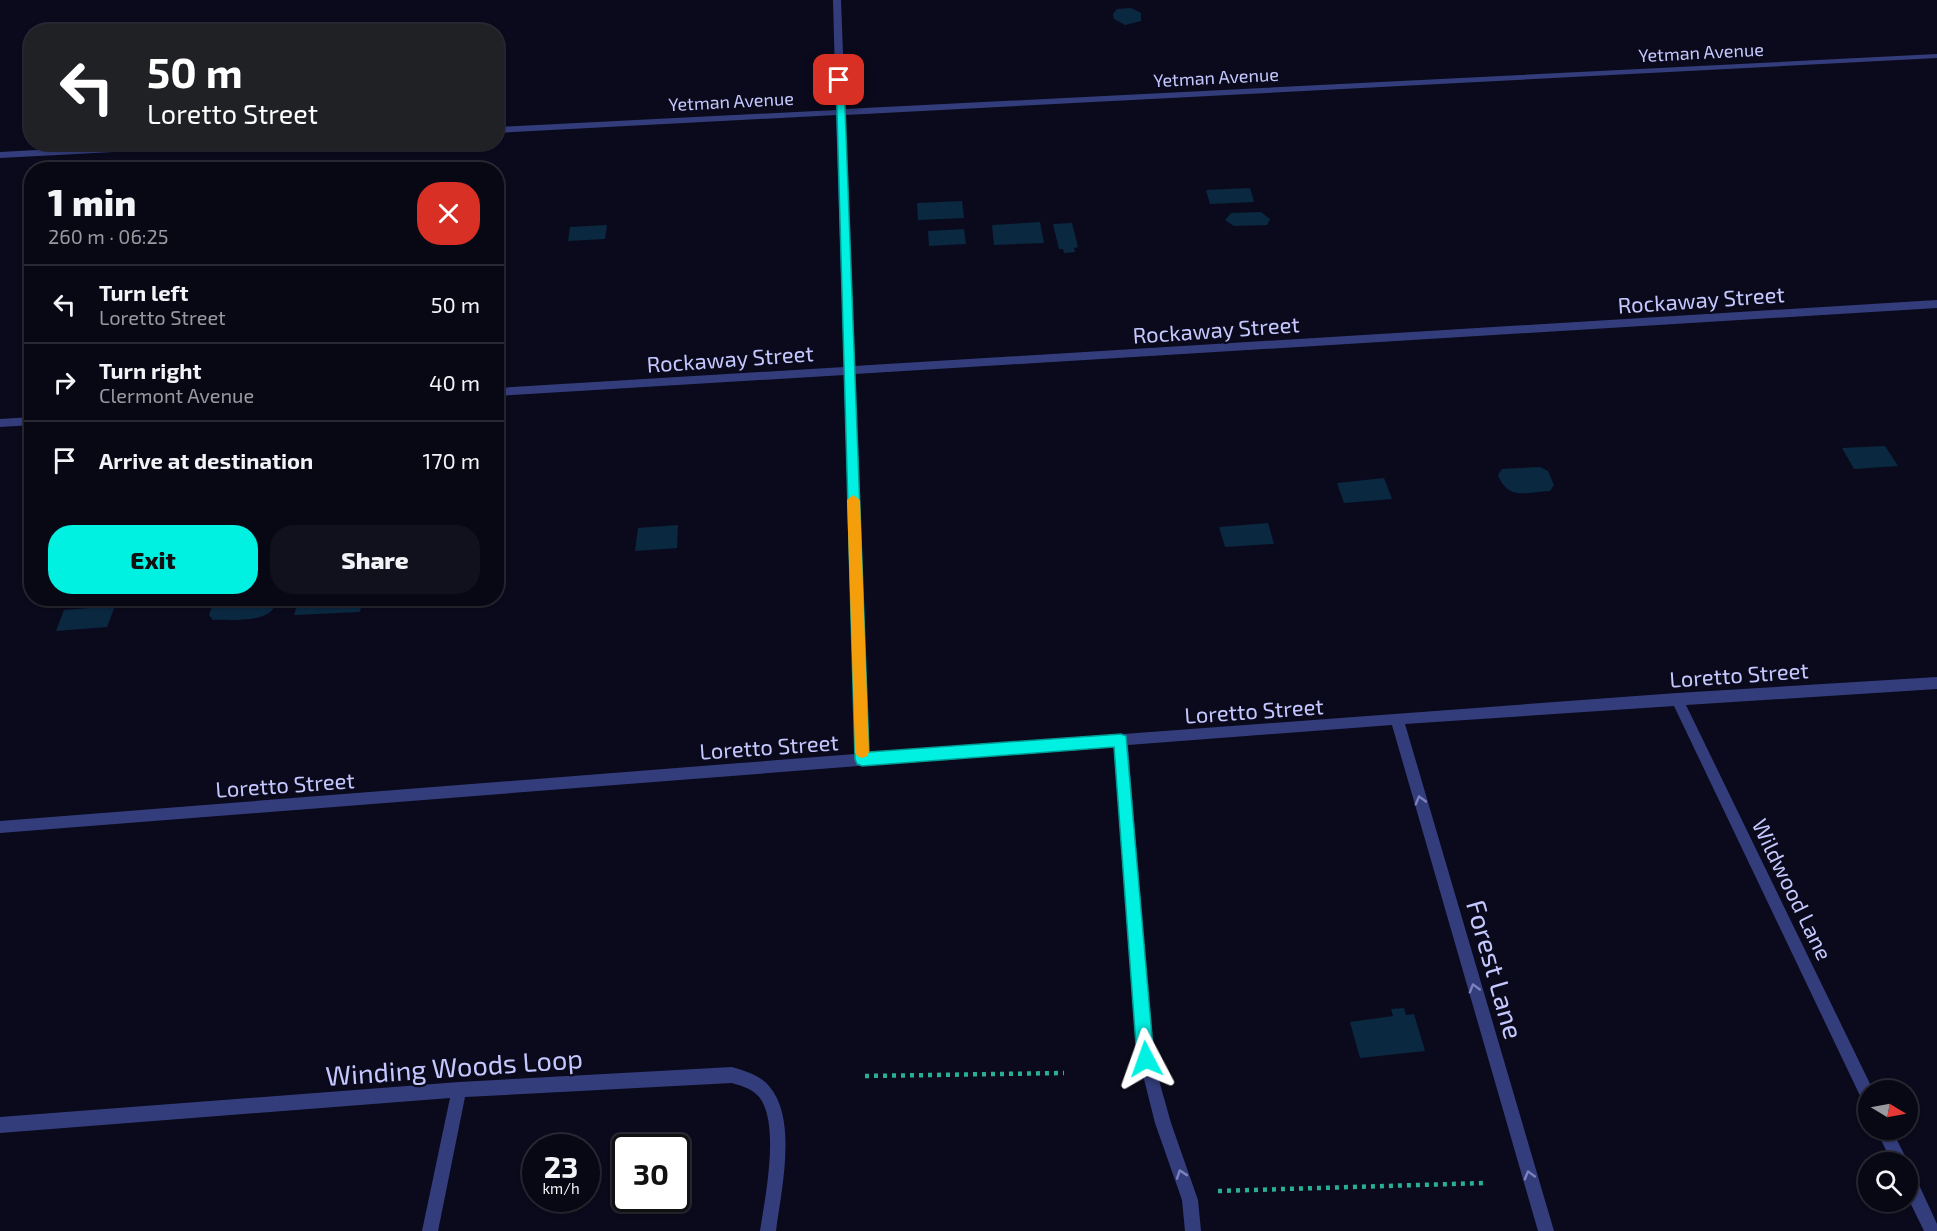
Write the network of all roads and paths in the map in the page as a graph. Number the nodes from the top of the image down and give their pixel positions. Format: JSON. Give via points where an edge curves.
{"nodes":[{"id":1,"x":837,"y":0,"type":"edge"},
{"id":2,"x":1937,"y":56,"type":"edge"},
{"id":3,"x":840,"y":112,"type":"junction"},
{"id":4,"x":504,"y":130,"type":"edge"},
{"id":5,"x":95,"y":150,"type":"edge"},
{"id":6,"x":0,"y":155,"type":"edge"},
{"id":7,"x":1937,"y":304,"type":"edge"},
{"id":8,"x":849,"y":371,"type":"junction"},
{"id":9,"x":504,"y":392,"type":"edge"},
{"id":10,"x":24,"y":422,"type":"edge"},
{"id":11,"x":0,"y":423,"type":"edge"},
{"id":12,"x":1937,"y":683,"type":"edge"},
{"id":13,"x":1677,"y":699,"type":"junction"},
{"id":14,"x":1397,"y":720,"type":"junction"},
{"id":15,"x":1121,"y":740,"type":"junction"},
{"id":16,"x":862,"y":759,"type":"junction"},
{"id":17,"x":0,"y":827,"type":"edge"},
{"id":18,"x":1064,"y":1073,"type":"dead end"},
{"id":19,"x":865,"y":1076,"type":"dead end"},
{"id":20,"x":1860,"y":1080,"type":"edge"},
{"id":21,"x":459,"y":1090,"type":"junction"},
{"id":22,"x":0,"y":1125,"type":"edge"},
{"id":23,"x":1485,"y":1183,"type":"dead end"},
{"id":24,"x":1217,"y":1191,"type":"dead end"},
{"id":25,"x":1918,"y":1201,"type":"edge"},
{"id":26,"x":430,"y":1231,"type":"edge"},
{"id":27,"x":768,"y":1231,"type":"edge"},
{"id":28,"x":1193,"y":1231,"type":"edge"},
{"id":29,"x":1546,"y":1231,"type":"edge"},
{"id":30,"x":1932,"y":1231,"type":"edge"}],
"edges":[{"from":1,"to":3,"type":"street"},
{"from":2,"to":3,"type":"street","name":"Yetman Avenue"},
{"from":3,"to":4,"type":"street","name":"Yetman Avenue"},
{"from":3,"to":8,"type":"street"},
{"from":5,"to":6,"type":"street"},
{"from":7,"to":8,"type":"street","name":"Rockaway Street"},
{"from":8,"to":9,"type":"street","name":"Rockaway Street"},
{"from":8,"to":16,"type":"street"},
{"from":10,"to":11,"type":"street"},
{"from":12,"to":13,"type":"street","name":"Loretto Street"},
{"from":13,"to":14,"type":"street","name":"Loretto Street"},
{"from":13,"to":20,"type":"street","name":"Wildwood Lane"},
{"from":14,"to":15,"type":"street","name":"Loretto Street"},
{"from":29,"to":14,"type":"street","name":"Forest Lane","one_way":true},
{"from":15,"to":16,"type":"street","name":"Loretto Street"},
{"from":28,"to":15,"type":"street","one_way":true,"via":[[1190,1200],[1146,1059]]},
{"from":16,"to":17,"type":"street","name":"Loretto Street"},
{"from":18,"to":19,"type":"path"},
{"from":21,"to":22,"type":"street","name":"Winding Woods Loop"},
{"from":21,"to":26,"type":"street"},
{"from":21,"to":27,"type":"street","name":"Winding Woods Loop","via":[[732,1075],[750,1080],[765,1093],[775,1112],[777,1139]]},
{"from":23,"to":24,"type":"path"},
{"from":25,"to":30,"type":"street"}]}
